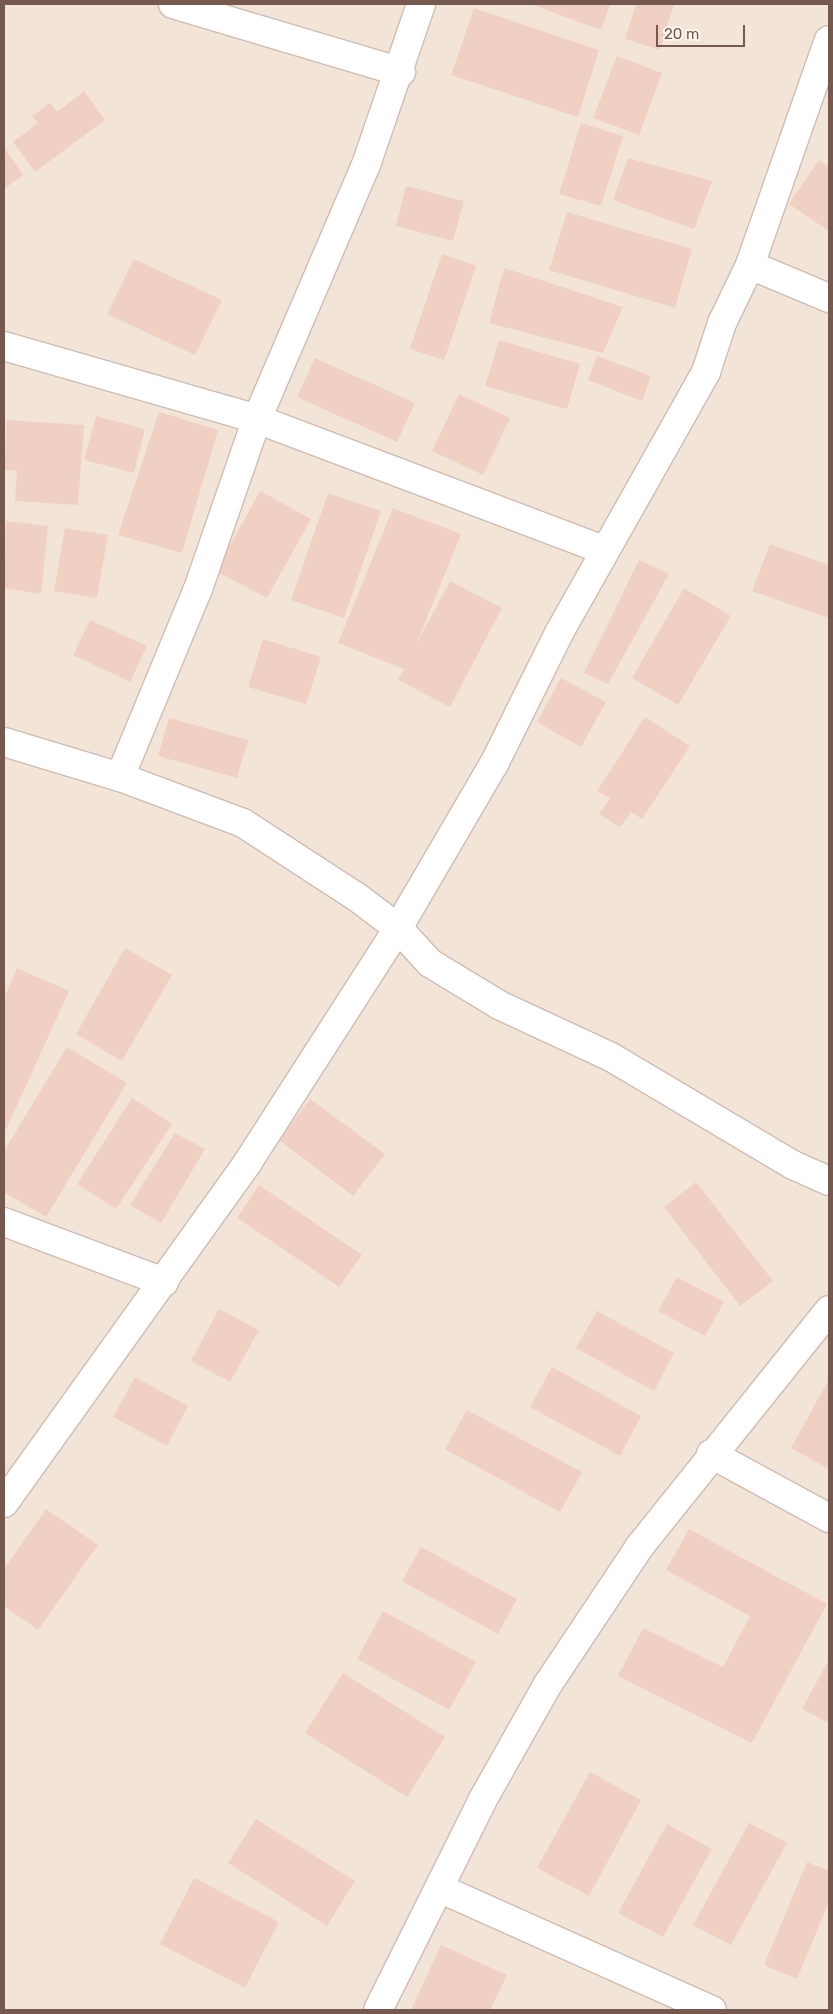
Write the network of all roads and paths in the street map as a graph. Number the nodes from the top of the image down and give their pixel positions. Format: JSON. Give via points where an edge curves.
{"nodes":[{"id":1,"x":173,"y":4,"type":"edge"},
{"id":2,"x":421,"y":4,"type":"edge"},
{"id":3,"x":829,"y":40,"type":"edge"},
{"id":4,"x":401,"y":72,"type":"junction"},
{"id":5,"x":750,"y":265,"type":"junction"},
{"id":6,"x":829,"y":298,"type":"edge"},
{"id":7,"x":4,"y":346,"type":"edge"},
{"id":8,"x":257,"y":419,"type":"junction"},
{"id":9,"x":604,"y":550,"type":"junction"},
{"id":10,"x":4,"y":742,"type":"edge"},
{"id":11,"x":120,"y":777,"type":"junction"},
{"id":12,"x":398,"y":928,"type":"junction"},
{"id":13,"x":829,"y":1182,"type":"edge"},
{"id":14,"x":4,"y":1222,"type":"edge"},
{"id":15,"x":164,"y":1282,"type":"junction"},
{"id":16,"x":829,"y":1310,"type":"edge"},
{"id":17,"x":711,"y":1454,"type":"junction"},
{"id":18,"x":4,"y":1503,"type":"edge"},
{"id":19,"x":829,"y":1518,"type":"edge"},
{"id":20,"x":441,"y":1889,"type":"junction"},
{"id":21,"x":378,"y":2010,"type":"edge"},
{"id":22,"x":712,"y":2010,"type":"edge"}],
"edges":[{"from":1,"to":4,"type":"street"},
{"from":2,"to":4,"type":"street"},
{"from":3,"to":5,"type":"street"},
{"from":4,"to":8,"type":"street"},
{"from":5,"to":6,"type":"street"},
{"from":5,"to":9,"type":"street","via":[[722,323],[706,372]]},
{"from":7,"to":8,"type":"street"},
{"from":8,"to":9,"type":"street"},
{"from":8,"to":11,"type":"street","via":[[198,589]]},
{"from":9,"to":12,"type":"street","via":[[494,764]]},
{"from":10,"to":11,"type":"street"},
{"from":11,"to":12,"type":"street","via":[[243,823],[296,854]]},
{"from":12,"to":13,"type":"street","via":[[430,963],[499,1005],[611,1057],[793,1165]]},
{"from":12,"to":15,"type":"street","via":[[248,1162]]},
{"from":14,"to":15,"type":"street"},
{"from":15,"to":18,"type":"street"},
{"from":16,"to":17,"type":"street"},
{"from":17,"to":19,"type":"street"},
{"from":17,"to":20,"type":"street","via":[[640,1546],[548,1684],[482,1801]]},
{"from":20,"to":21,"type":"street"},
{"from":20,"to":22,"type":"street"}]}
